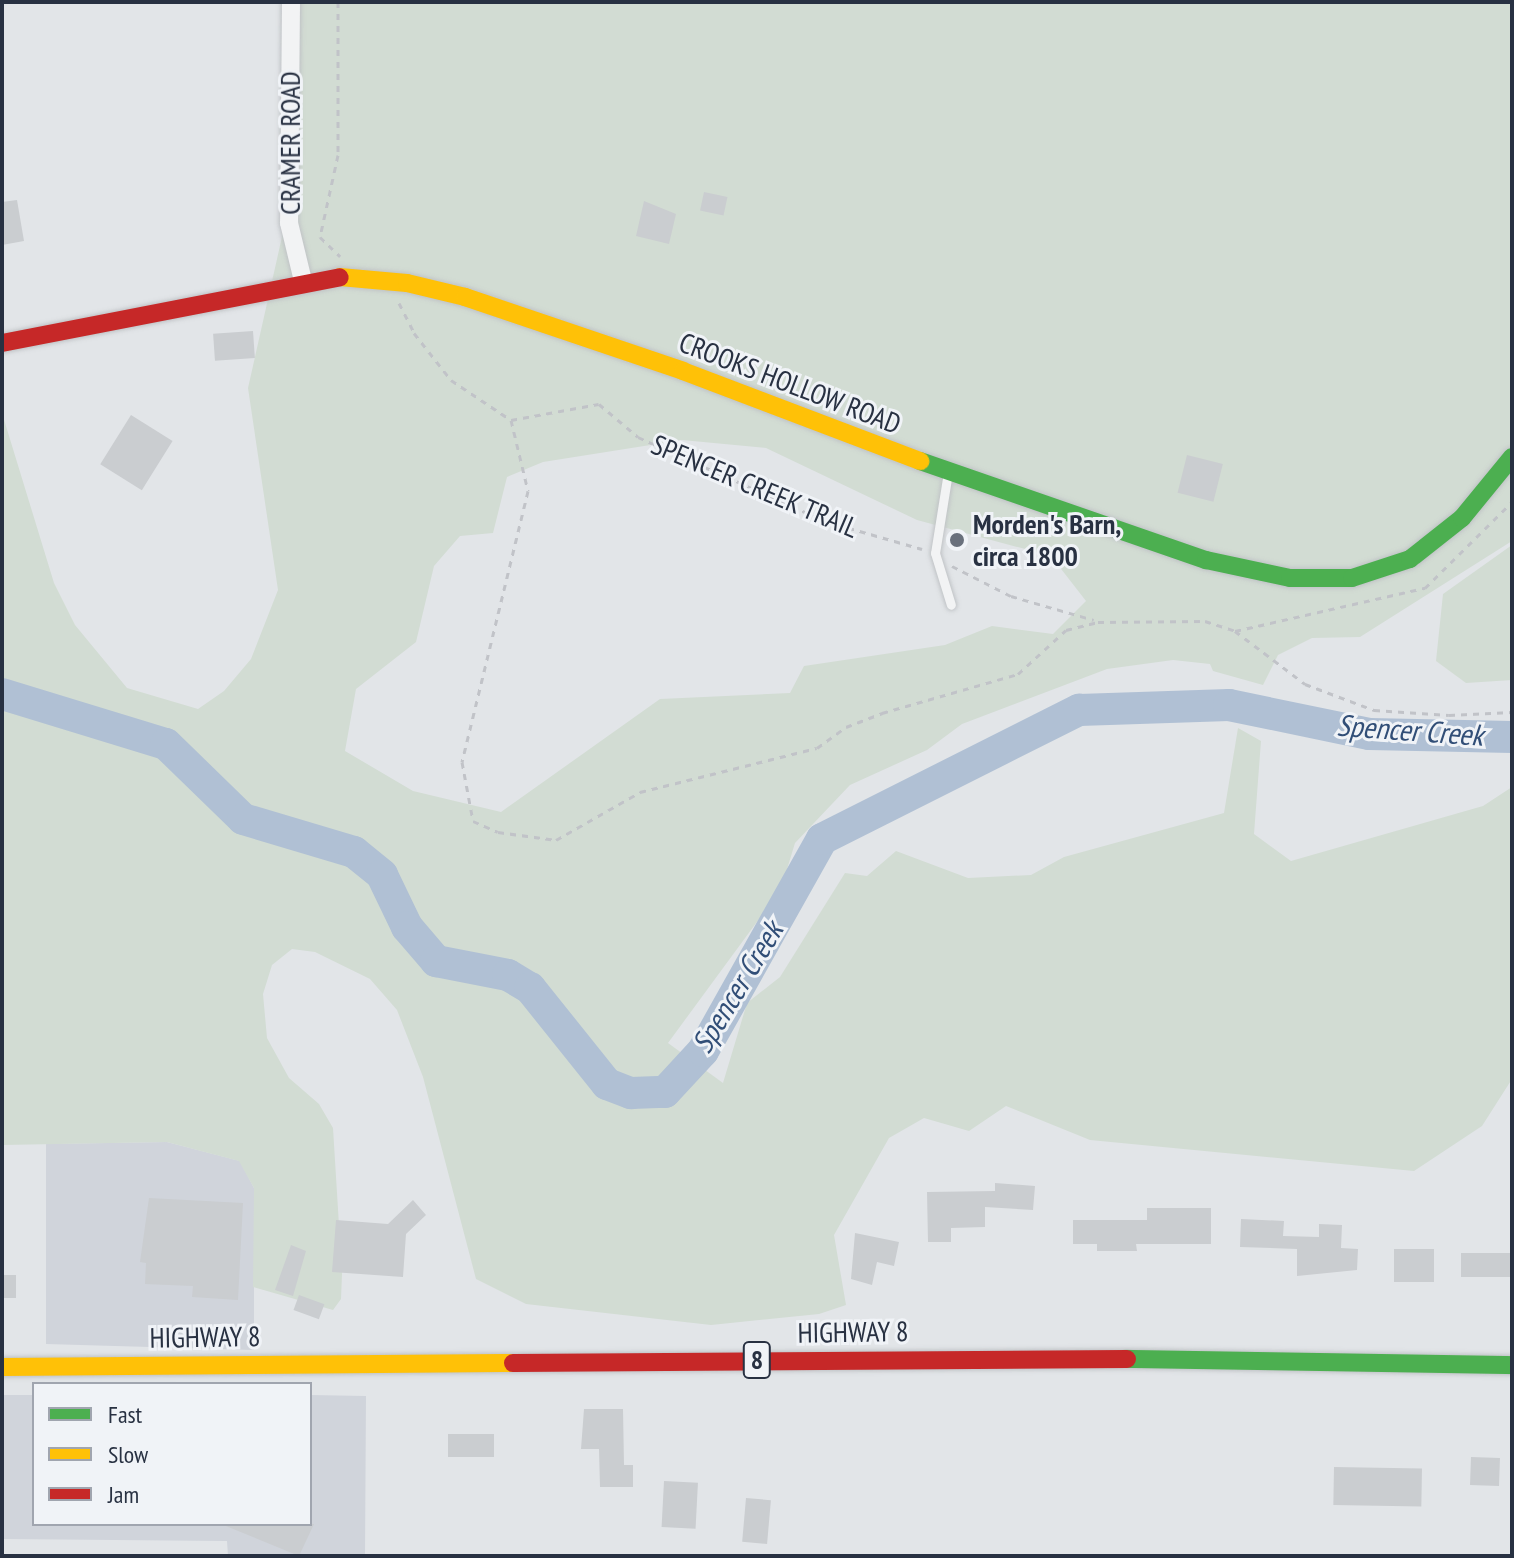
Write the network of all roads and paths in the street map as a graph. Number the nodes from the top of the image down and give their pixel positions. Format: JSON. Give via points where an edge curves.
{"nodes":[{"id":1,"x":291,"y":2,"type":"edge"},
{"id":2,"x":338,"y":2,"type":"edge"},
{"id":3,"x":342,"y":257,"type":"dead end"},
{"id":4,"x":391,"y":280,"type":"junction"},
{"id":5,"x":303,"y":281,"type":"junction"},
{"id":6,"x":2,"y":343,"type":"edge"},
{"id":7,"x":511,"y":420,"type":"junction"},
{"id":8,"x":1512,"y":457,"type":"edge"},
{"id":9,"x":948,"y":472,"type":"junction"},
{"id":10,"x":935,"y":553,"type":"junction"},
{"id":11,"x":951,"y":605,"type":"dead end"},
{"id":12,"x":1098,"y":622,"type":"junction"},
{"id":13,"x":1512,"y":712,"type":"edge"},
{"id":14,"x":1512,"y":1365,"type":"edge"},
{"id":15,"x":2,"y":1367,"type":"edge"}],
"edges":[{"from":1,"to":5,"type":"street","name":"CRAMER ROAD","via":[[289,223]]},
{"from":2,"to":3,"type":"path","via":[[338,155],[320,237]]},
{"from":4,"to":5,"type":"street","name":"CROOKS HOLLOW ROAD","via":[[347,276]]},
{"from":4,"to":7,"type":"path","via":[[414,333],[451,380]]},
{"from":4,"to":9,"type":"street","name":"CROOKS HOLLOW ROAD","via":[[465,297],[683,371]]},
{"from":5,"to":6,"type":"street","name":"CROOKS HOLLOW ROAD"},
{"from":7,"to":10,"type":"path","name":"SPENCER CREEK TRAIL","via":[[599,404],[638,437],[825,521]]},
{"from":7,"to":12,"type":"path","via":[[528,491],[462,762],[473,821],[498,832],[556,840],[640,792],[817,748],[870,717],[1018,674],[1066,630]]},
{"from":8,"to":9,"type":"street","name":"CROOKS HOLLOW ROAD","via":[[1462,518],[1422,552],[1386,570],[1333,579],[1276,576],[1206,560]]},
{"from":9,"to":10,"type":"lane"},
{"from":10,"to":11,"type":"lane"},
{"from":10,"to":12,"type":"path","name":"SPENCER CREEK TRAIL","via":[[1011,596]]},
{"from":12,"to":13,"type":"path","via":[[1205,621],[1235,631],[1305,684],[1374,710]]},
{"from":14,"to":15,"type":"street","name":"HIGHWAY 8","number":"8","via":[[1017,1358]]}]}
